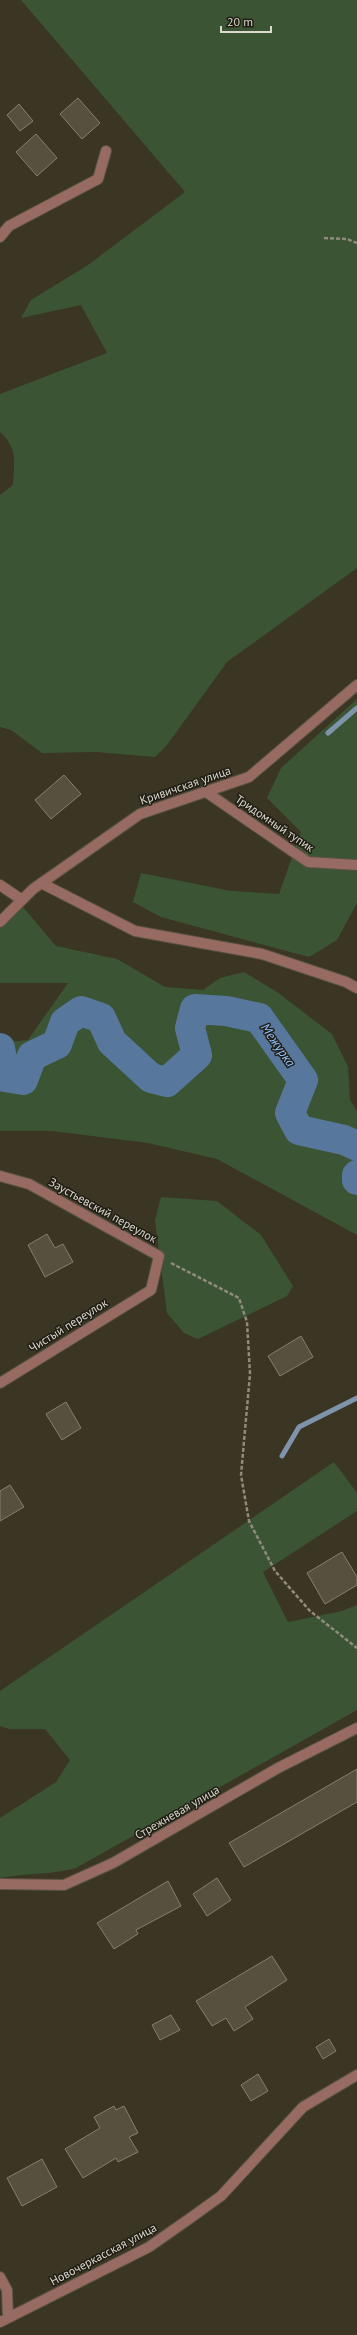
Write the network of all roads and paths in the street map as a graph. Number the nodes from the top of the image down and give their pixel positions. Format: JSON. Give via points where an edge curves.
{"nodes":[{"id":1,"x":106,"y":151,"type":"dead end"},
{"id":2,"x":0,"y":237,"type":"edge"},
{"id":3,"x":324,"y":238,"type":"dead end"},
{"id":4,"x":357,"y":243,"type":"edge"},
{"id":5,"x":357,"y":685,"type":"edge"},
{"id":6,"x":206,"y":792,"type":"junction"},
{"id":7,"x":357,"y":865,"type":"edge"},
{"id":8,"x":41,"y":883,"type":"junction"},
{"id":9,"x":0,"y":885,"type":"edge"},
{"id":10,"x":22,"y":900,"type":"junction"},
{"id":11,"x":0,"y":922,"type":"edge"},
{"id":12,"x":357,"y":988,"type":"edge"},
{"id":13,"x":0,"y":1176,"type":"edge"},
{"id":14,"x":159,"y":1256,"type":"junction"},
{"id":15,"x":150,"y":1290,"type":"joint"},
{"id":16,"x":0,"y":1383,"type":"edge"},
{"id":17,"x":357,"y":1648,"type":"edge"},
{"id":18,"x":357,"y":1728,"type":"edge"},
{"id":19,"x":0,"y":1884,"type":"edge"},
{"id":20,"x":357,"y":2075,"type":"edge"},
{"id":21,"x":0,"y":2277,"type":"edge"},
{"id":22,"x":4,"y":2320,"type":"edge"}],
"edges":[{"from":1,"to":2,"type":"street","via":[[98,179],[9,226]]},
{"from":3,"to":4,"type":"path","via":[[347,239]]},
{"from":5,"to":6,"type":"street","name":"Кривичская улица","via":[[249,777]]},
{"from":6,"to":7,"type":"street","name":"Тридомный тупик","via":[[308,862]]},
{"from":6,"to":8,"type":"street","name":"Кривичская улица","via":[[140,814]]},
{"from":8,"to":10,"type":"street","name":"Кривичская улица"},
{"from":8,"to":12,"type":"street","via":[[135,931],[262,954]]},
{"from":9,"to":10,"type":"street"},
{"from":10,"to":11,"type":"street","name":"Кривичская улица"},
{"from":13,"to":14,"type":"street","name":"Заустьевский переулок","via":[[29,1184]]},
{"from":14,"to":15,"type":"street","name":"Заустьевский переулок"},
{"from":14,"to":17,"type":"path","via":[[239,1298],[247,1322],[250,1374],[241,1475],[249,1521],[275,1571],[310,1611]]},
{"from":15,"to":16,"type":"street","name":"Чистый переулок"},
{"from":18,"to":19,"type":"street","name":"Стрежневая улица","via":[[278,1768],[113,1863],[64,1885]]},
{"from":20,"to":22,"type":"street","name":"Новочеркасская улица","via":[[303,2107],[221,2196],[200,2212],[149,2247]]},
{"from":21,"to":22,"type":"street","via":[[7,2290]]}]}
